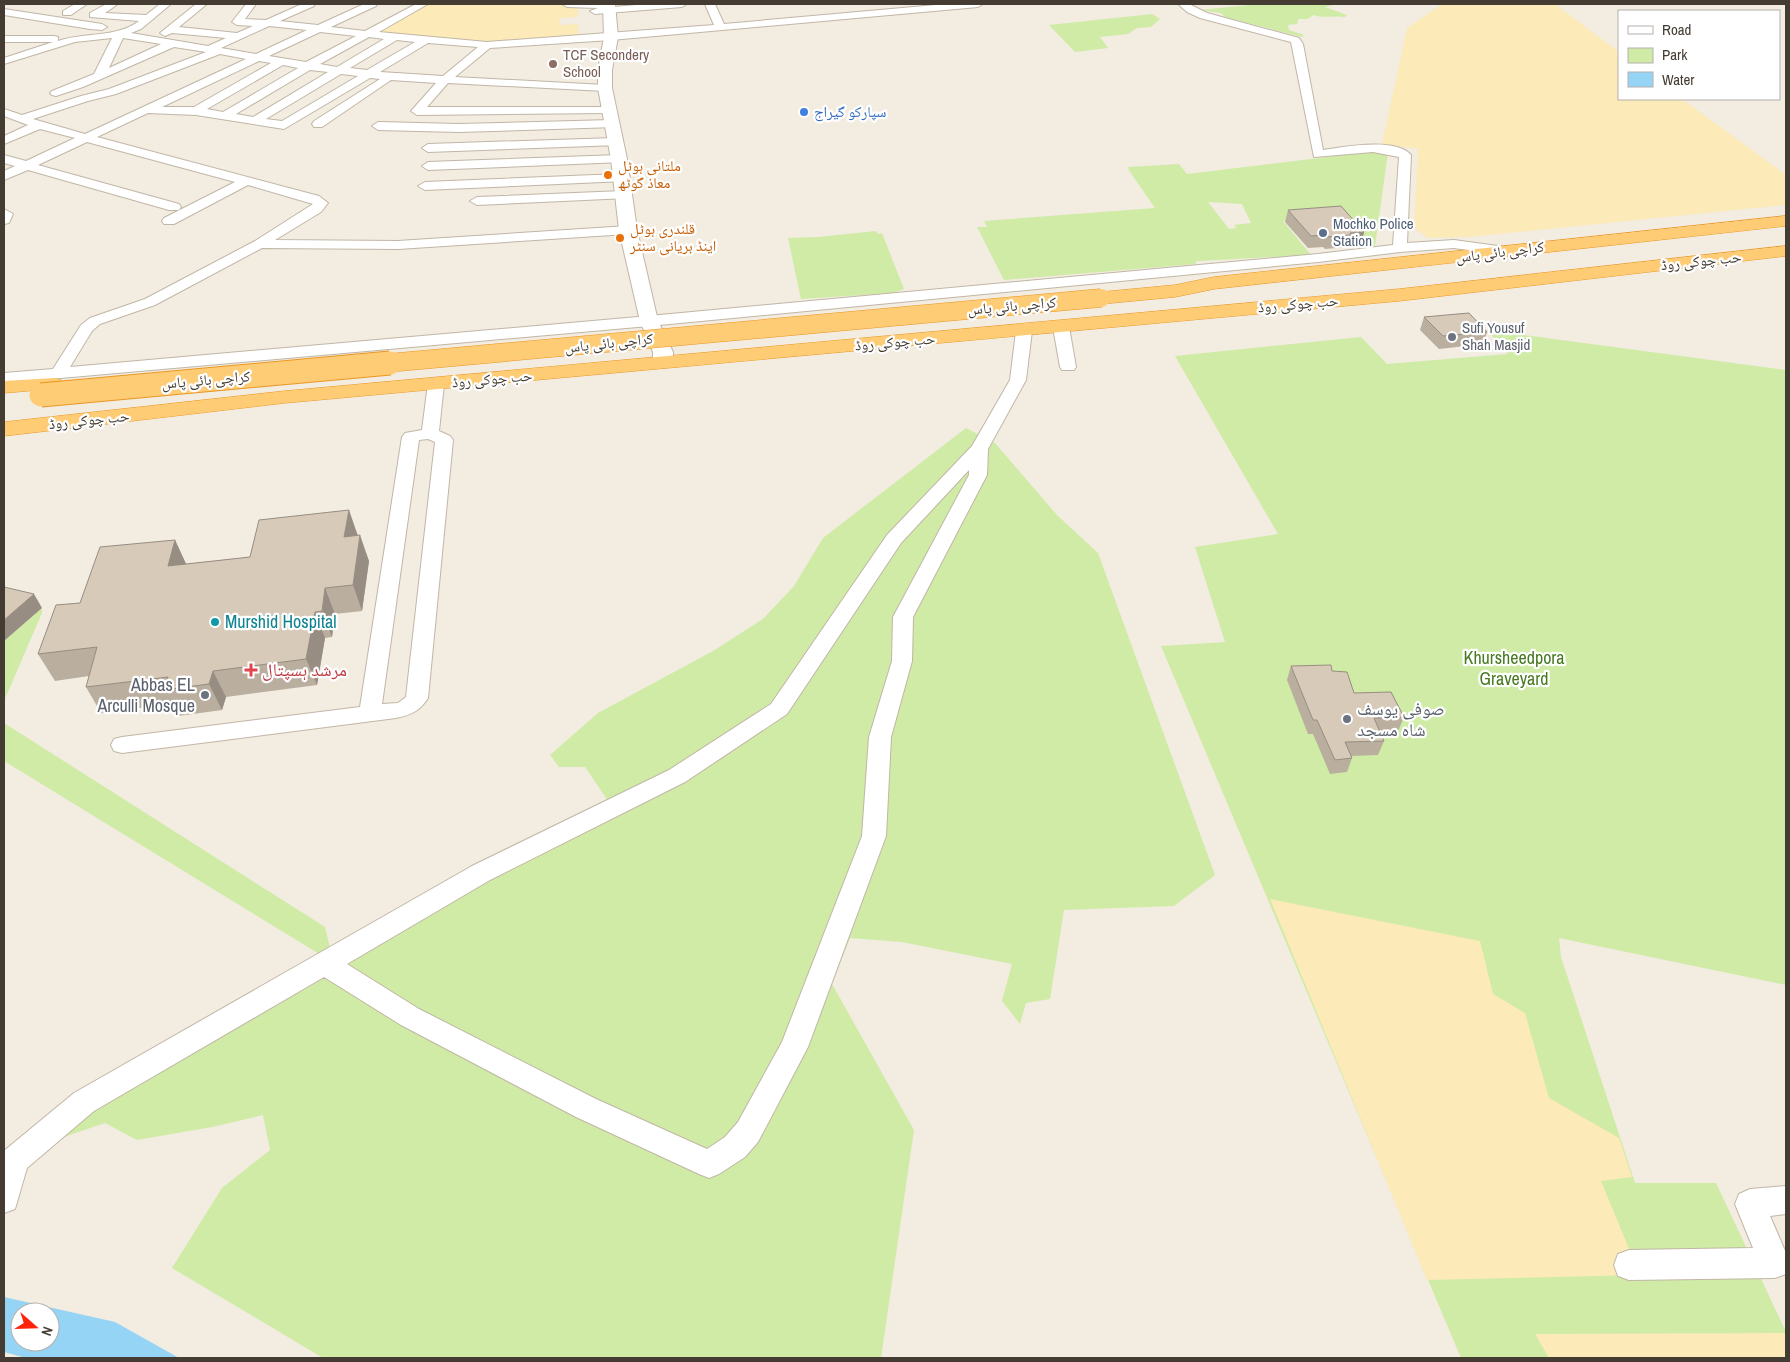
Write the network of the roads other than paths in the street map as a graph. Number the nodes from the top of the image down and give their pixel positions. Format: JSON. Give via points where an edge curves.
{"nodes":[{"id":1,"x":82,"y":4,"type":"edge"},
{"id":2,"x":113,"y":4,"type":"edge"},
{"id":3,"x":118,"y":4,"type":"edge"},
{"id":4,"x":127,"y":4,"type":"edge"},
{"id":5,"x":202,"y":4,"type":"edge"},
{"id":6,"x":251,"y":4,"type":"edge"},
{"id":7,"x":310,"y":4,"type":"edge"},
{"id":8,"x":372,"y":4,"type":"edge"},
{"id":9,"x":423,"y":4,"type":"edge"},
{"id":10,"x":567,"y":4,"type":"edge"},
{"id":11,"x":682,"y":4,"type":"edge"},
{"id":12,"x":710,"y":4,"type":"edge"},
{"id":13,"x":978,"y":4,"type":"edge"},
{"id":14,"x":1183,"y":4,"type":"edge"},
{"id":15,"x":146,"y":5,"type":"edge"},
{"id":16,"x":165,"y":5,"type":"edge"},
{"id":17,"x":949,"y":5,"type":"edge"},
{"id":18,"x":610,"y":6,"type":"edge"},
{"id":19,"x":4,"y":12,"type":"edge"},
{"id":20,"x":67,"y":13,"type":"dead end"},
{"id":21,"x":18,"y":14,"type":"junction"},
{"id":22,"x":149,"y":18,"type":"junction"},
{"id":23,"x":596,"y":18,"type":"edge"},
{"id":24,"x":4,"y":19,"type":"edge"},
{"id":25,"x":269,"y":23,"type":"junction"},
{"id":26,"x":720,"y":27,"type":"junction"},
{"id":27,"x":318,"y":29,"type":"junction"},
{"id":28,"x":170,"y":30,"type":"junction"},
{"id":29,"x":123,"y":32,"type":"junction"},
{"id":30,"x":365,"y":34,"type":"junction"},
{"id":31,"x":240,"y":36,"type":"junction"},
{"id":32,"x":395,"y":37,"type":"junction"},
{"id":33,"x":611,"y":37,"type":"junction"},
{"id":34,"x":4,"y":39,"type":"edge"},
{"id":35,"x":74,"y":39,"type":"junction"},
{"id":36,"x":425,"y":40,"type":"junction"},
{"id":37,"x":155,"y":45,"type":"junction"},
{"id":38,"x":487,"y":45,"type":"junction"},
{"id":39,"x":211,"y":53,"type":"junction"},
{"id":40,"x":257,"y":57,"type":"junction"},
{"id":41,"x":6,"y":58,"type":"edge"},
{"id":42,"x":282,"y":61,"type":"junction"},
{"id":43,"x":241,"y":65,"type":"junction"},
{"id":44,"x":308,"y":66,"type":"junction"},
{"id":45,"x":339,"y":70,"type":"junction"},
{"id":46,"x":605,"y":70,"type":"junction"},
{"id":47,"x":368,"y":75,"type":"junction"},
{"id":48,"x":98,"y":77,"type":"junction"},
{"id":49,"x":391,"y":77,"type":"junction"},
{"id":50,"x":444,"y":80,"type":"junction"},
{"id":51,"x":605,"y":88,"type":"junction"},
{"id":52,"x":42,"y":98,"type":"dead end"},
{"id":53,"x":144,"y":110,"type":"junction"},
{"id":54,"x":23,"y":111,"type":"junction"},
{"id":55,"x":4,"y":112,"type":"edge"},
{"id":56,"x":196,"y":112,"type":"junction"},
{"id":57,"x":224,"y":116,"type":"junction"},
{"id":58,"x":610,"y":117,"type":"junction"},
{"id":59,"x":254,"y":121,"type":"junction"},
{"id":60,"x":318,"y":124,"type":"dead end"},
{"id":61,"x":39,"y":125,"type":"junction"},
{"id":62,"x":378,"y":126,"type":"dead end"},
{"id":63,"x":86,"y":137,"type":"junction"},
{"id":64,"x":4,"y":140,"type":"edge"},
{"id":65,"x":615,"y":142,"type":"junction"},
{"id":66,"x":428,"y":148,"type":"dead end"},
{"id":67,"x":4,"y":159,"type":"edge"},
{"id":68,"x":618,"y":160,"type":"junction"},
{"id":69,"x":26,"y":165,"type":"junction"},
{"id":70,"x":428,"y":166,"type":"dead end"},
{"id":71,"x":4,"y":176,"type":"edge"},
{"id":72,"x":620,"y":178,"type":"junction"},
{"id":73,"x":246,"y":181,"type":"junction"},
{"id":74,"x":425,"y":186,"type":"dead end"},
{"id":75,"x":623,"y":196,"type":"junction"},
{"id":76,"x":477,"y":202,"type":"dead end"},
{"id":77,"x":174,"y":206,"type":"dead end"},
{"id":78,"x":4,"y":213,"type":"edge"},
{"id":79,"x":4,"y":220,"type":"edge"},
{"id":80,"x":169,"y":221,"type":"dead end"},
{"id":81,"x":1786,"y":222,"type":"edge"},
{"id":82,"x":628,"y":230,"type":"junction"},
{"id":83,"x":1786,"y":241,"type":"edge"},
{"id":84,"x":260,"y":244,"type":"junction"},
{"id":85,"x":1400,"y":248,"type":"junction"},
{"id":86,"x":1504,"y":251,"type":"junction"},
{"id":87,"x":1786,"y":251,"type":"edge"},
{"id":88,"x":649,"y":321,"type":"junction"},
{"id":89,"x":1061,"y":327,"type":"junction"},
{"id":90,"x":1024,"y":330,"type":"junction"},
{"id":91,"x":663,"y":357,"type":"junction"},
{"id":92,"x":1068,"y":367,"type":"dead end"},
{"id":93,"x":4,"y":378,"type":"edge"},
{"id":94,"x":51,"y":384,"type":"junction"},
{"id":95,"x":436,"y":384,"type":"junction"},
{"id":96,"x":4,"y":387,"type":"edge"},
{"id":97,"x":4,"y":398,"type":"edge"},
{"id":98,"x":4,"y":418,"type":"edge"},
{"id":99,"x":4,"y":429,"type":"edge"},
{"id":100,"x":430,"y":433,"type":"junction"},
{"id":101,"x":979,"y":449,"type":"junction"},
{"id":102,"x":370,"y":713,"type":"junction"},
{"id":103,"x":122,"y":745,"type":"dead end"},
{"id":104,"x":324,"y":963,"type":"junction"},
{"id":105,"x":4,"y":1199,"type":"edge"},
{"id":106,"x":1786,"y":1200,"type":"edge"},
{"id":107,"x":1629,"y":1265,"type":"dead end"}],
"edges":[{"from":1,"to":20,"type":"street"},
{"from":2,"to":22,"type":"street","via":[[94,15]]},
{"from":3,"to":4,"type":"street"},
{"from":5,"to":28,"type":"street"},
{"from":6,"to":25,"type":"street","via":[[237,22]]},
{"from":7,"to":25,"type":"street"},
{"from":8,"to":27,"type":"street"},
{"from":9,"to":30,"type":"street"},
{"from":10,"to":23,"type":"street"},
{"from":11,"to":18,"type":"street"},
{"from":12,"to":26,"type":"street"},
{"from":13,"to":17,"type":"street"},
{"from":14,"to":85,"type":"street","via":[[1205,16],[1295,40],[1318,154],[1377,148],[1396,150],[1405,155]]},
{"from":15,"to":16,"type":"street"},
{"from":16,"to":22,"type":"street"},
{"from":17,"to":26,"type":"street"},
{"from":18,"to":23,"type":"street"},
{"from":18,"to":33,"type":"street"},
{"from":19,"to":21,"type":"street"},
{"from":21,"to":24,"type":"street"},
{"from":21,"to":29,"type":"street"},
{"from":22,"to":29,"type":"street"},
{"from":23,"to":33,"type":"street"},
{"from":23,"to":38,"type":"street"},
{"from":23,"to":46,"type":"street"},
{"from":25,"to":27,"type":"street"},
{"from":25,"to":31,"type":"street"},
{"from":26,"to":33,"type":"street"},
{"from":27,"to":30,"type":"street"},
{"from":27,"to":40,"type":"street"},
{"from":28,"to":31,"type":"street"},
{"from":28,"to":37,"type":"street"},
{"from":29,"to":35,"type":"street"},
{"from":29,"to":37,"type":"street"},
{"from":29,"to":48,"type":"street"},
{"from":30,"to":32,"type":"street"},
{"from":30,"to":44,"type":"street"},
{"from":31,"to":39,"type":"street"},
{"from":32,"to":36,"type":"street"},
{"from":32,"to":45,"type":"street"},
{"from":33,"to":46,"type":"street"},
{"from":34,"to":35,"type":"street"},
{"from":35,"to":41,"type":"street"},
{"from":36,"to":38,"type":"street"},
{"from":36,"to":47,"type":"street"},
{"from":37,"to":39,"type":"street"},
{"from":37,"to":39,"type":"street","via":[[172,43]]},
{"from":37,"to":48,"type":"street"},
{"from":38,"to":50,"type":"street"},
{"from":39,"to":40,"type":"street"},
{"from":39,"to":43,"type":"street"},
{"from":39,"to":54,"type":"street","via":[[112,92]]},
{"from":40,"to":42,"type":"street"},
{"from":40,"to":43,"type":"street"},
{"from":42,"to":44,"type":"street"},
{"from":42,"to":56,"type":"street"},
{"from":43,"to":53,"type":"street"},
{"from":44,"to":45,"type":"street"},
{"from":44,"to":57,"type":"street"},
{"from":45,"to":47,"type":"street"},
{"from":45,"to":59,"type":"street"},
{"from":46,"to":51,"type":"street"},
{"from":47,"to":49,"type":"street"},
{"from":47,"to":59,"type":"street","via":[[284,125]]},
{"from":48,"to":52,"type":"street"},
{"from":49,"to":50,"type":"street"},
{"from":49,"to":60,"type":"street"},
{"from":50,"to":51,"type":"street"},
{"from":50,"to":58,"type":"street","via":[[417,111]]},
{"from":51,"to":58,"type":"street"},
{"from":53,"to":56,"type":"street"},
{"from":53,"to":63,"type":"street"},
{"from":54,"to":55,"type":"street"},
{"from":54,"to":61,"type":"street"},
{"from":56,"to":57,"type":"street"},
{"from":57,"to":59,"type":"street"},
{"from":58,"to":62,"type":"street","via":[[459,128]]},
{"from":58,"to":65,"type":"street"},
{"from":61,"to":63,"type":"street"},
{"from":61,"to":64,"type":"street"},
{"from":63,"to":69,"type":"street"},
{"from":63,"to":73,"type":"street"},
{"from":65,"to":66,"type":"street"},
{"from":65,"to":68,"type":"street"},
{"from":67,"to":69,"type":"street"},
{"from":68,"to":70,"type":"street"},
{"from":68,"to":72,"type":"street"},
{"from":69,"to":71,"type":"street"},
{"from":69,"to":77,"type":"street"},
{"from":72,"to":74,"type":"street"},
{"from":72,"to":75,"type":"street"},
{"from":73,"to":80,"type":"street"},
{"from":73,"to":84,"type":"street","via":[[321,203]]},
{"from":75,"to":76,"type":"street"},
{"from":75,"to":82,"type":"street"},
{"from":78,"to":79,"type":"street"},
{"from":81,"to":86,"type":"highway","name":"کراچی بائی پاس","via":[[1614,237]]},
{"from":82,"to":84,"type":"street","via":[[481,241],[315,247]]},
{"from":82,"to":88,"type":"street"},
{"from":83,"to":91,"type":"highway"},
{"from":84,"to":94,"type":"street","via":[[150,302],[95,321],[86,328]]},
{"from":85,"to":86,"type":"street","via":[[1454,244]]},
{"from":85,"to":88,"type":"street"},
{"from":86,"to":94,"type":"highway","name":"کراچی بائی پاس","bridge":true,"via":[[1214,283],[1175,291],[1096,294]]},
{"from":87,"to":89,"type":"highway","name":"حب چوکی روڈ","via":[[1413,293]]},
{"from":88,"to":91,"type":"street"},
{"from":88,"to":94,"type":"street"},
{"from":89,"to":90,"type":"highway","name":"حب چوکی روڈ"},
{"from":89,"to":92,"type":"street"},
{"from":90,"to":91,"type":"highway","name":"حب چوکی روڈ"},
{"from":90,"to":101,"type":"street","via":[[1018,380]]},
{"from":91,"to":95,"type":"highway","name":"حب چوکی روڈ"},
{"from":91,"to":98,"type":"highway","via":[[287,385]]},
{"from":93,"to":94,"type":"street"},
{"from":94,"to":96,"type":"highway","name":"کراچی بائی پاس"},
{"from":94,"to":97,"type":"highway","name":"کراچی بائی پاس"},
{"from":95,"to":99,"type":"highway","name":"حب چوکی روڈ"},
{"from":95,"to":100,"type":"street"},
{"from":100,"to":102,"type":"street","via":[[411,437]]},
{"from":100,"to":102,"type":"street","via":[[444,440],[417,698],[407,709]]},
{"from":101,"to":104,"type":"street","via":[[894,539],[779,709],[677,776],[481,873]]},
{"from":101,"to":104,"type":"street","via":[[978,475],[903,617],[902,661],[880,737],[874,836],[794,1047],[748,1132],[735,1147],[709,1164],[586,1108],[410,1017]]},
{"from":102,"to":103,"type":"street"},
{"from":104,"to":105,"type":"street","via":[[84,1102],[15,1160]]},
{"from":106,"to":107,"type":"street","via":[[1750,1204],[1774,1263]]}]}
